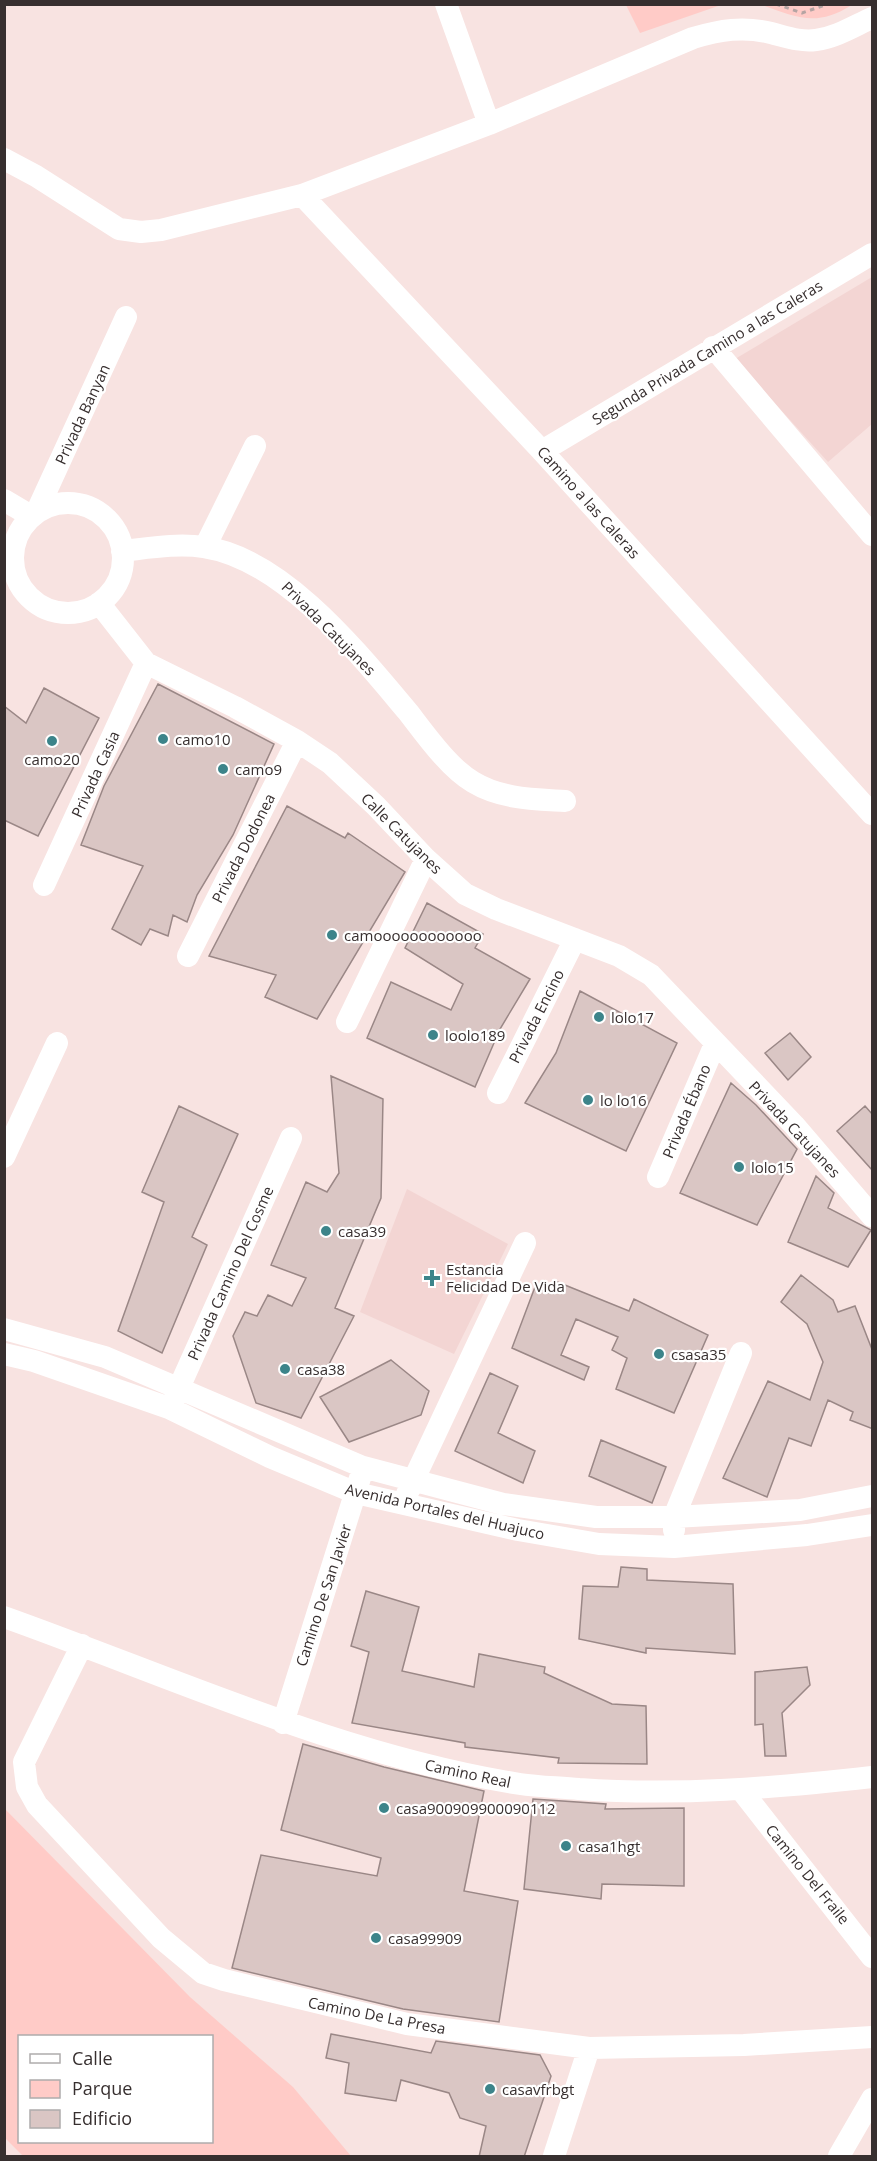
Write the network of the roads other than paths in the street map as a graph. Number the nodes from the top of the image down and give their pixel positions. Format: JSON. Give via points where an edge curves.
{"nodes":[{"id":1,"x":446,"y":4,"type":"edge"},
{"id":2,"x":873,"y":18,"type":"edge"},
{"id":3,"x":489,"y":124,"type":"junction"},
{"id":4,"x":4,"y":159,"type":"edge"},
{"id":5,"x":302,"y":195,"type":"junction"},
{"id":6,"x":873,"y":254,"type":"edge"},
{"id":7,"x":126,"y":317,"type":"dead end"},
{"id":8,"x":713,"y":347,"type":"junction"},
{"id":9,"x":255,"y":446,"type":"dead end"},
{"id":10,"x":542,"y":451,"type":"junction"},
{"id":11,"x":4,"y":500,"type":"edge"},
{"id":12,"x":34,"y":514,"type":"junction"},
{"id":13,"x":873,"y":535,"type":"edge"},
{"id":14,"x":204,"y":547,"type":"junction"},
{"id":15,"x":122,"y":551,"type":"junction"},
{"id":16,"x":9,"y":561,"type":"edge"},
{"id":17,"x":99,"y":603,"type":"junction"},
{"id":18,"x":146,"y":663,"type":"junction"},
{"id":19,"x":297,"y":741,"type":"junction"},
{"id":20,"x":565,"y":801,"type":"dead end"},
{"id":21,"x":873,"y":814,"type":"edge"},
{"id":22,"x":426,"y":859,"type":"junction"},
{"id":23,"x":44,"y":885,"type":"dead end"},
{"id":24,"x":575,"y":939,"type":"junction"},
{"id":25,"x":188,"y":956,"type":"dead end"},
{"id":26,"x":347,"y":1022,"type":"dead end"},
{"id":27,"x":57,"y":1043,"type":"dead end"},
{"id":28,"x":715,"y":1044,"type":"junction"},
{"id":29,"x":498,"y":1093,"type":"dead end"},
{"id":30,"x":291,"y":1138,"type":"dead end"},
{"id":31,"x":4,"y":1158,"type":"edge"},
{"id":32,"x":658,"y":1177,"type":"dead end"},
{"id":33,"x":873,"y":1216,"type":"edge"},
{"id":34,"x":525,"y":1243,"type":"dead end"},
{"id":35,"x":4,"y":1329,"type":"edge"},
{"id":36,"x":741,"y":1353,"type":"dead end"},
{"id":37,"x":4,"y":1354,"type":"edge"},
{"id":38,"x":179,"y":1386,"type":"junction"},
{"id":39,"x":169,"y":1408,"type":"junction"},
{"id":40,"x":363,"y":1467,"type":"junction"},
{"id":41,"x":411,"y":1481,"type":"junction"},
{"id":42,"x":356,"y":1493,"type":"junction"},
{"id":43,"x":873,"y":1496,"type":"edge"},
{"id":44,"x":404,"y":1504,"type":"junction"},
{"id":45,"x":674,"y":1517,"type":"junction"},
{"id":46,"x":873,"y":1525,"type":"edge"},
{"id":47,"x":674,"y":1547,"type":"junction"},
{"id":48,"x":4,"y":1617,"type":"edge"},
{"id":49,"x":82,"y":1645,"type":"junction"},
{"id":50,"x":283,"y":1723,"type":"junction"},
{"id":51,"x":873,"y":1777,"type":"edge"},
{"id":52,"x":742,"y":1791,"type":"junction"},
{"id":53,"x":873,"y":1957,"type":"edge"},
{"id":54,"x":873,"y":2037,"type":"edge"},
{"id":55,"x":589,"y":2048,"type":"junction"},
{"id":56,"x":873,"y":2099,"type":"edge"},
{"id":57,"x":554,"y":2157,"type":"edge"},
{"id":58,"x":839,"y":2157,"type":"edge"}],
"edges":[{"from":1,"to":3,"type":"street"},
{"from":2,"to":3,"type":"street","via":[[835,36],[815,40],[795,40],[747,29],[693,38]]},
{"from":3,"to":5,"type":"street"},
{"from":4,"to":5,"type":"street","via":[[119,229],[141,232]]},
{"from":5,"to":10,"type":"street","name":"Camino a las Caleras"},
{"from":6,"to":8,"type":"street","name":"Segunda Privada Camino a las Caleras"},
{"from":7,"to":12,"type":"street","name":"Privada Banyan"},
{"from":8,"to":10,"type":"street","name":"Segunda Privada Camino a las Caleras"},
{"from":8,"to":13,"type":"street"},
{"from":9,"to":14,"type":"street"},
{"from":10,"to":21,"type":"street","name":"Camino a las Caleras"},
{"from":11,"to":12,"type":"street"},
{"from":12,"to":15,"type":"street","via":[[54,504],[73,502],[91,507],[112,526]]},
{"from":12,"to":16,"type":"street","via":[[20,531]]},
{"from":14,"to":15,"type":"street","name":"Privada Catujanes","via":[[179,545]]},
{"from":14,"to":20,"type":"street","name":"Privada Catujanes","via":[[236,555],[286,584],[361,656],[437,748],[471,781],[495,793]]},
{"from":15,"to":17,"type":"street","via":[[118,580]]},
{"from":16,"to":17,"type":"street","via":[[31,599],[46,609],[74,612]]},
{"from":17,"to":18,"type":"street","name":"Calle Catujanes"},
{"from":18,"to":19,"type":"street","name":"Calle Catujanes"},
{"from":18,"to":23,"type":"street","name":"Privada Casia"},
{"from":19,"to":22,"type":"street","name":"Calle Catujanes","via":[[330,763]]},
{"from":19,"to":25,"type":"street","name":"Privada Dodonea"},
{"from":22,"to":24,"type":"street","name":"Calle Catujanes","via":[[465,894]]},
{"from":22,"to":26,"type":"street"},
{"from":24,"to":28,"type":"street","name":"Calle Catujanes","via":[[619,956],[651,975]]},
{"from":24,"to":29,"type":"street","name":"Privada Encino"},
{"from":27,"to":31,"type":"street"},
{"from":28,"to":32,"type":"street","name":"Privada Ébano"},
{"from":28,"to":33,"type":"street","name":"Privada Catujanes","via":[[794,1125]]},
{"from":30,"to":38,"type":"street","name":"Privada Camino Del Cosme"},
{"from":34,"to":41,"type":"street"},
{"from":35,"to":38,"type":"street","name":"Avenida Portales del Huajuco","via":[[105,1357]]},
{"from":36,"to":45,"type":"street"},
{"from":37,"to":39,"type":"street","name":"Avenida Portales del Huajuco"},
{"from":38,"to":39,"type":"street","name":"Privada Camino Del Cosme"},
{"from":38,"to":40,"type":"street","name":"Avenida Portales del Huajuco"},
{"from":39,"to":42,"type":"street","name":"Avenida Portales del Huajuco"},
{"from":40,"to":41,"type":"street","name":"Avenida Portales del Huajuco"},
{"from":40,"to":42,"type":"street","name":"Camino De San Javier"},
{"from":41,"to":44,"type":"street"},
{"from":41,"to":45,"type":"street","name":"Avenida Portales del Huajuco","via":[[503,1504],[596,1517]]},
{"from":42,"to":44,"type":"street","name":"Avenida Portales del Huajuco"},
{"from":42,"to":50,"type":"street","name":"Camino De San Javier"},
{"from":43,"to":45,"type":"street","name":"Avenida Portales del Huajuco","via":[[800,1510]]},
{"from":44,"to":47,"type":"street","name":"Avenida Portales del Huajuco","via":[[588,1542]]},
{"from":45,"to":47,"type":"street"},
{"from":46,"to":47,"type":"street","name":"Avenida Portales del Huajuco"},
{"from":48,"to":49,"type":"street","name":"Camino Real"},
{"from":49,"to":50,"type":"street","name":"Camino Real"},
{"from":49,"to":55,"type":"street","name":"Camino De La Presa","via":[[24,1762],[27,1787],[37,1805],[161,1938],[203,1973],[407,2024]]},
{"from":50,"to":52,"type":"street","name":"Camino Real","via":[[402,1760],[522,1785],[640,1793]]},
{"from":51,"to":52,"type":"street","name":"Camino Real"},
{"from":52,"to":53,"type":"street","name":"Camino Del Fraile"},
{"from":54,"to":55,"type":"street","name":"Camino De La Presa","via":[[744,2045]]},
{"from":55,"to":57,"type":"street"},
{"from":56,"to":58,"type":"street"}]}
